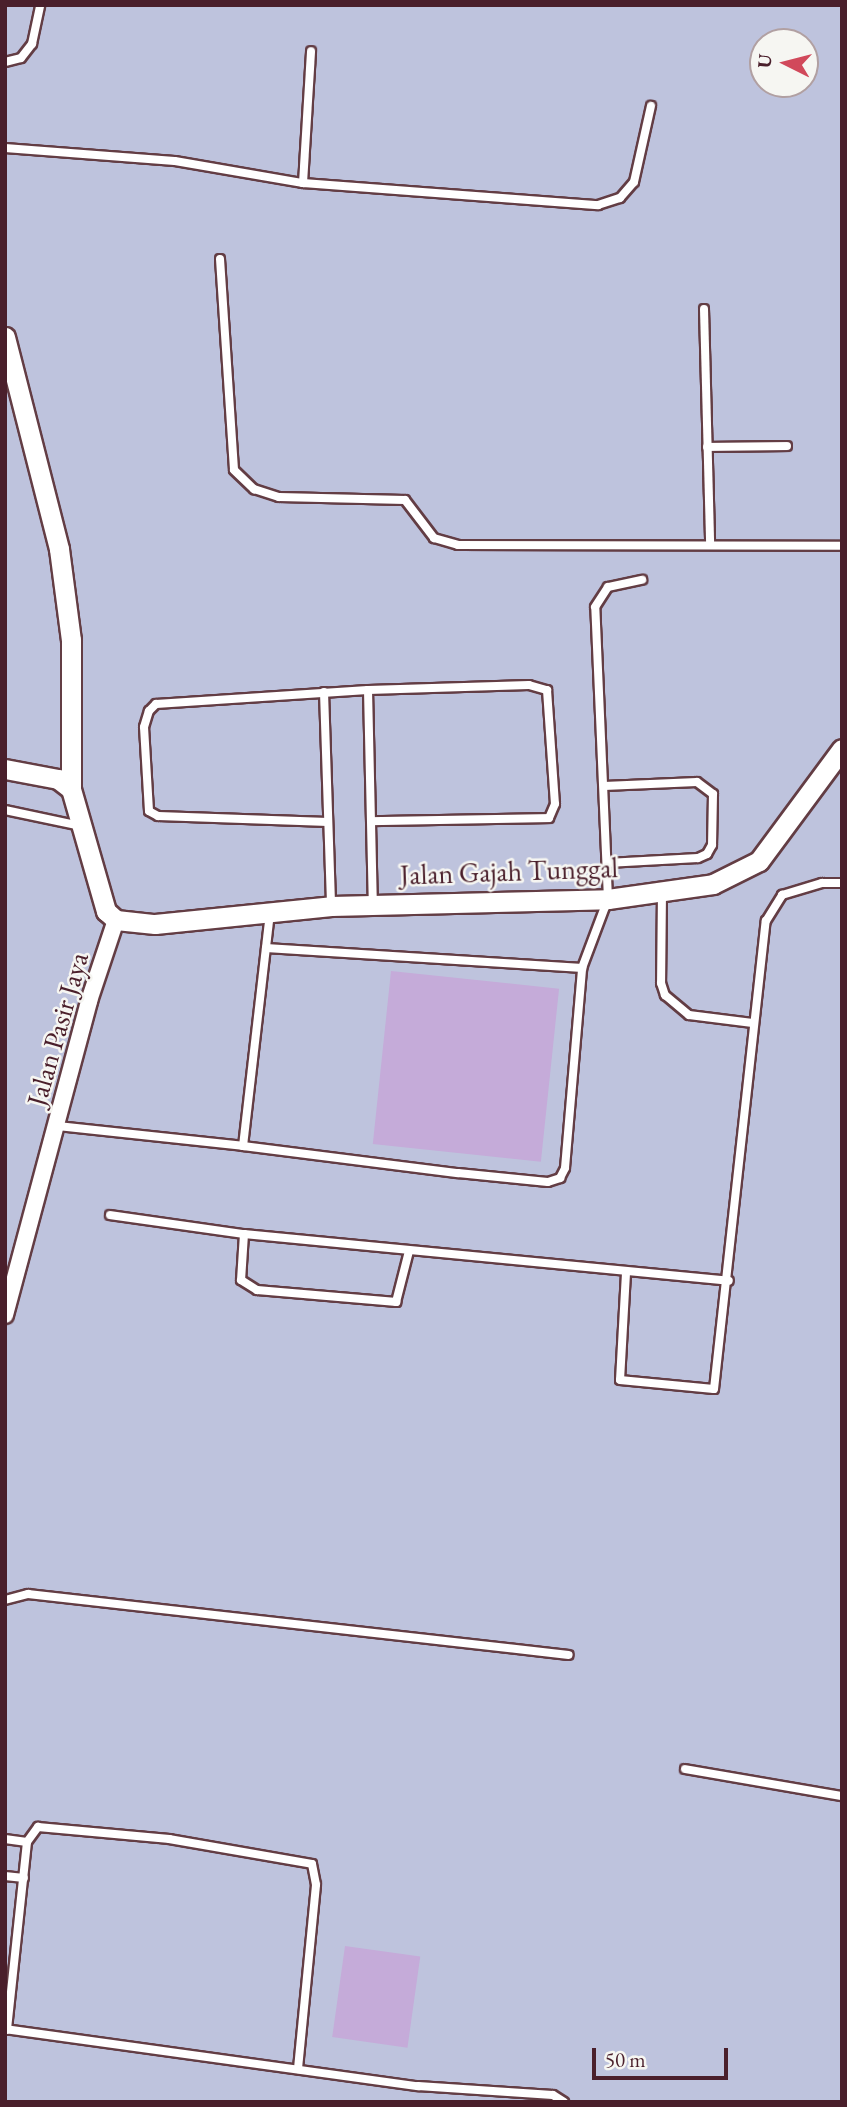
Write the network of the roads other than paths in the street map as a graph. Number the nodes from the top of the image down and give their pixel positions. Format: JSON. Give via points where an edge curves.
{"nodes":[{"id":1,"x":40,"y":5,"type":"edge"},
{"id":2,"x":311,"y":51,"type":"dead end"},
{"id":3,"x":5,"y":62,"type":"edge"},
{"id":4,"x":651,"y":106,"type":"dead end"},
{"id":5,"x":5,"y":148,"type":"edge"},
{"id":6,"x":303,"y":183,"type":"junction"},
{"id":7,"x":220,"y":259,"type":"dead end"},
{"id":8,"x":704,"y":309,"type":"dead end"},
{"id":9,"x":5,"y":337,"type":"edge"},
{"id":10,"x":787,"y":446,"type":"dead end"},
{"id":11,"x":707,"y":447,"type":"junction"},
{"id":12,"x":710,"y":542,"type":"junction"},
{"id":13,"x":842,"y":546,"type":"edge"},
{"id":14,"x":642,"y":580,"type":"dead end"},
{"id":15,"x":368,"y":690,"type":"junction"},
{"id":16,"x":324,"y":692,"type":"junction"},
{"id":17,"x":842,"y":748,"type":"edge"},
{"id":18,"x":5,"y":769,"type":"edge"},
{"id":19,"x":604,"y":786,"type":"junction"},
{"id":20,"x":71,"y":789,"type":"junction"},
{"id":21,"x":5,"y":810,"type":"edge"},
{"id":22,"x":372,"y":821,"type":"junction"},
{"id":23,"x":328,"y":822,"type":"junction"},
{"id":24,"x":83,"y":827,"type":"junction"},
{"id":25,"x":607,"y":863,"type":"junction"},
{"id":26,"x":842,"y":883,"type":"edge"},
{"id":27,"x":662,"y":889,"type":"junction"},
{"id":28,"x":608,"y":898,"type":"junction"},
{"id":29,"x":373,"y":905,"type":"junction"},
{"id":30,"x":331,"y":906,"type":"junction"},
{"id":31,"x":270,"y":910,"type":"junction"},
{"id":32,"x":116,"y":920,"type":"junction"},
{"id":33,"x":267,"y":948,"type":"junction"},
{"id":34,"x":582,"y":968,"type":"junction"},
{"id":35,"x":753,"y":1023,"type":"junction"},
{"id":36,"x":57,"y":1126,"type":"junction"},
{"id":37,"x":243,"y":1146,"type":"junction"},
{"id":38,"x":110,"y":1216,"type":"dead end"},
{"id":39,"x":244,"y":1234,"type":"junction"},
{"id":40,"x":409,"y":1251,"type":"junction"},
{"id":41,"x":626,"y":1273,"type":"junction"},
{"id":42,"x":729,"y":1282,"type":"junction"},
{"id":43,"x":5,"y":1315,"type":"edge"},
{"id":44,"x":5,"y":1600,"type":"edge"},
{"id":45,"x":569,"y":1655,"type":"dead end"},
{"id":46,"x":685,"y":1769,"type":"dead end"},
{"id":47,"x":842,"y":1796,"type":"edge"},
{"id":48,"x":5,"y":1839,"type":"edge"},
{"id":49,"x":27,"y":1842,"type":"junction"},
{"id":50,"x":5,"y":1876,"type":"edge"},
{"id":51,"x":24,"y":1878,"type":"junction"},
{"id":52,"x":6,"y":2030,"type":"edge"},
{"id":53,"x":298,"y":2069,"type":"junction"},
{"id":54,"x":564,"y":2102,"type":"edge"}],
"edges":[{"from":1,"to":3,"type":"lane","via":[[32,44],[21,58]]},
{"from":2,"to":6,"type":"lane"},
{"from":4,"to":6,"type":"lane","via":[[634,182],[609,204]]},
{"from":5,"to":6,"type":"lane","via":[[175,161]]},
{"from":7,"to":12,"type":"lane","via":[[234,470],[254,489],[279,497],[405,500],[434,538],[458,545]]},
{"from":8,"to":11,"type":"lane"},
{"from":9,"to":20,"type":"street","via":[[59,549],[71,640]]},
{"from":10,"to":11,"type":"lane"},
{"from":11,"to":12,"type":"lane"},
{"from":12,"to":13,"type":"lane"},
{"from":14,"to":19,"type":"lane","via":[[608,587],[595,607]]},
{"from":15,"to":16,"type":"lane"},
{"from":15,"to":22,"type":"lane"},
{"from":15,"to":22,"type":"lane","via":[[544,687],[549,696],[555,804],[549,818]]},
{"from":16,"to":23,"type":"lane"},
{"from":16,"to":23,"type":"lane","via":[[156,704],[144,727],[149,811],[158,816]]},
{"from":17,"to":27,"type":"street","name":"Jalan Gajah Tunggal","via":[[759,861],[713,884]]},
{"from":18,"to":20,"type":"street","via":[[58,779]]},
{"from":19,"to":25,"type":"lane"},
{"from":19,"to":25,"type":"lane","via":[[698,782],[713,794],[712,845],[707,854]]},
{"from":20,"to":24,"type":"street"},
{"from":21,"to":24,"type":"lane"},
{"from":22,"to":29,"type":"lane"},
{"from":23,"to":30,"type":"lane"},
{"from":24,"to":32,"type":"street","via":[[98,891],[106,911]]},
{"from":25,"to":28,"type":"lane"},
{"from":26,"to":35,"type":"lane","via":[[822,883],[782,895],[774,903],[766,925]]},
{"from":27,"to":28,"type":"street","name":"Jalan Gajah Tunggal"},
{"from":27,"to":35,"type":"lane","via":[[660,960],[665,995],[689,1015]]},
{"from":28,"to":29,"type":"street","name":"Jalan Gajah Tunggal"},
{"from":28,"to":34,"type":"lane"},
{"from":29,"to":30,"type":"street","name":"Jalan Gajah Tunggal"},
{"from":30,"to":31,"type":"street","name":"Jalan Gajah Tunggal"},
{"from":31,"to":32,"type":"street","name":"Jalan Gajah Tunggal","via":[[155,924]]},
{"from":31,"to":33,"type":"lane"},
{"from":32,"to":36,"type":"street","name":"Jalan Pasir Jaya"},
{"from":33,"to":34,"type":"lane"},
{"from":33,"to":37,"type":"lane"},
{"from":34,"to":37,"type":"lane","via":[[565,1168],[559,1178],[548,1182]]},
{"from":35,"to":42,"type":"lane"},
{"from":36,"to":37,"type":"lane"},
{"from":36,"to":43,"type":"street","name":"Jalan Pasir Jaya"},
{"from":38,"to":39,"type":"lane"},
{"from":39,"to":40,"type":"lane"},
{"from":39,"to":40,"type":"lane","via":[[241,1280],[257,1290],[394,1303]]},
{"from":40,"to":41,"type":"lane"},
{"from":41,"to":42,"type":"lane"},
{"from":41,"to":42,"type":"lane","via":[[620,1380],[711,1389],[718,1384]]},
{"from":44,"to":45,"type":"lane","via":[[28,1594]]},
{"from":46,"to":47,"type":"lane"},
{"from":48,"to":49,"type":"lane"},
{"from":49,"to":51,"type":"lane"},
{"from":49,"to":53,"type":"lane","via":[[38,1827],[169,1839],[305,1859],[312,1864],[316,1885]]},
{"from":50,"to":51,"type":"lane"},
{"from":51,"to":52,"type":"lane"},
{"from":52,"to":53,"type":"lane"},
{"from":53,"to":54,"type":"lane","via":[[418,2086],[553,2095]]}]}
